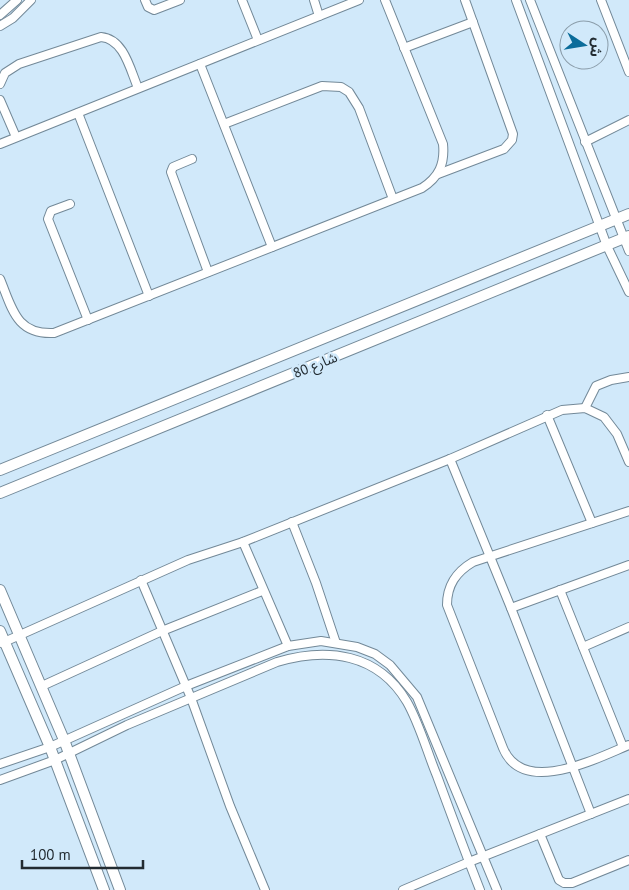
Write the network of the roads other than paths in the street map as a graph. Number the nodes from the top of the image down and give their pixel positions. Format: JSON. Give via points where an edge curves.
{"nodes":[{"id":1,"x":17,"y":0,"type":"edge"},
{"id":2,"x":31,"y":0,"type":"edge"},
{"id":3,"x":145,"y":0,"type":"edge"},
{"id":4,"x":180,"y":0,"type":"edge"},
{"id":5,"x":242,"y":0,"type":"edge"},
{"id":6,"x":314,"y":0,"type":"edge"},
{"id":7,"x":359,"y":0,"type":"edge"},
{"id":8,"x":385,"y":0,"type":"edge"},
{"id":9,"x":465,"y":0,"type":"edge"},
{"id":10,"x":516,"y":0,"type":"edge"},
{"id":11,"x":530,"y":0,"type":"edge"},
{"id":12,"x":601,"y":0,"type":"edge"},
{"id":13,"x":0,"y":15,"type":"edge"},
{"id":14,"x":319,"y":16,"type":"junction"},
{"id":15,"x":473,"y":22,"type":"junction"},
{"id":16,"x":0,"y":26,"type":"edge"},
{"id":17,"x":258,"y":40,"type":"junction"},
{"id":18,"x":629,"y":44,"type":"edge"},
{"id":19,"x":619,"y":47,"type":"junction"},
{"id":20,"x":404,"y":48,"type":"junction"},
{"id":21,"x":200,"y":64,"type":"junction"},
{"id":22,"x":629,"y":72,"type":"edge"},
{"id":23,"x":0,"y":84,"type":"edge"},
{"id":24,"x":138,"y":88,"type":"junction"},
{"id":25,"x":0,"y":100,"type":"edge"},
{"id":26,"x":78,"y":113,"type":"junction"},
{"id":27,"x":629,"y":120,"type":"edge"},
{"id":28,"x":224,"y":124,"type":"junction"},
{"id":29,"x":16,"y":137,"type":"junction"},
{"id":30,"x":585,"y":142,"type":"junction"},
{"id":31,"x":0,"y":144,"type":"edge"},
{"id":32,"x":192,"y":159,"type":"dead end"},
{"id":33,"x":438,"y":174,"type":"junction"},
{"id":34,"x":393,"y":199,"type":"junction"},
{"id":35,"x":70,"y":204,"type":"dead end"},
{"id":36,"x":629,"y":214,"type":"edge"},
{"id":37,"x":617,"y":218,"type":"junction"},
{"id":38,"x":600,"y":226,"type":"junction"},
{"id":39,"x":627,"y":237,"type":"edge"},
{"id":40,"x":607,"y":246,"type":"junction"},
{"id":41,"x":272,"y":247,"type":"junction"},
{"id":42,"x":629,"y":251,"type":"edge"},
{"id":43,"x":208,"y":272,"type":"junction"},
{"id":44,"x":0,"y":279,"type":"edge"},
{"id":45,"x":629,"y":292,"type":"edge"},
{"id":46,"x":148,"y":296,"type":"junction"},
{"id":47,"x":88,"y":320,"type":"junction"},
{"id":48,"x":629,"y":377,"type":"edge"},
{"id":49,"x":585,"y":408,"type":"junction"},
{"id":50,"x":547,"y":415,"type":"junction"},
{"id":51,"x":450,"y":460,"type":"junction"},
{"id":52,"x":629,"y":462,"type":"edge"},
{"id":53,"x":0,"y":470,"type":"edge"},
{"id":54,"x":0,"y":493,"type":"edge"},
{"id":55,"x":629,"y":511,"type":"edge"},
{"id":56,"x":292,"y":522,"type":"junction"},
{"id":57,"x":592,"y":523,"type":"junction"},
{"id":58,"x":243,"y":542,"type":"junction"},
{"id":59,"x":489,"y":557,"type":"junction"},
{"id":60,"x":629,"y":565,"type":"edge"},
{"id":61,"x":141,"y":580,"type":"junction"},
{"id":62,"x":0,"y":590,"type":"edge"},
{"id":63,"x":560,"y":590,"type":"junction"},
{"id":64,"x":262,"y":591,"type":"junction"},
{"id":65,"x":511,"y":608,"type":"junction"},
{"id":66,"x":629,"y":627,"type":"edge"},
{"id":67,"x":162,"y":631,"type":"junction"},
{"id":68,"x":0,"y":632,"type":"edge"},
{"id":69,"x":18,"y":635,"type":"junction"},
{"id":70,"x":2,"y":643,"type":"edge"},
{"id":71,"x":336,"y":643,"type":"junction"},
{"id":72,"x":288,"y":646,"type":"junction"},
{"id":73,"x":582,"y":647,"type":"junction"},
{"id":74,"x":42,"y":686,"type":"junction"},
{"id":75,"x":186,"y":686,"type":"junction"},
{"id":76,"x":191,"y":698,"type":"junction"},
{"id":77,"x":64,"y":740,"type":"junction"},
{"id":78,"x":626,"y":746,"type":"edge"},
{"id":79,"x":50,"y":747,"type":"junction"},
{"id":80,"x":69,"y":753,"type":"junction"},
{"id":81,"x":55,"y":760,"type":"junction"},
{"id":82,"x":0,"y":764,"type":"edge"},
{"id":83,"x":572,"y":768,"type":"junction"},
{"id":84,"x":0,"y":780,"type":"edge"},
{"id":85,"x":629,"y":800,"type":"edge"},
{"id":86,"x":591,"y":814,"type":"junction"},
{"id":87,"x":540,"y":834,"type":"junction"},
{"id":88,"x":483,"y":856,"type":"junction"},
{"id":89,"x":629,"y":860,"type":"edge"},
{"id":90,"x":469,"y":862,"type":"junction"},
{"id":91,"x":104,"y":890,"type":"edge"},
{"id":92,"x":120,"y":890,"type":"edge"},
{"id":93,"x":265,"y":890,"type":"edge"},
{"id":94,"x":404,"y":890,"type":"edge"},
{"id":95,"x":480,"y":890,"type":"edge"},
{"id":96,"x":497,"y":890,"type":"edge"}],
"edges":[{"from":1,"to":13,"type":"street"},
{"from":2,"to":16,"type":"street"},
{"from":3,"to":4,"type":"street","via":[[154,10]]},
{"from":5,"to":17,"type":"street"},
{"from":6,"to":14,"type":"street"},
{"from":7,"to":14,"type":"street"},
{"from":8,"to":20,"type":"street"},
{"from":9,"to":15,"type":"street"},
{"from":10,"to":38,"type":"street"},
{"from":11,"to":30,"type":"street"},
{"from":12,"to":19,"type":"street"},
{"from":14,"to":17,"type":"street"},
{"from":15,"to":20,"type":"street"},
{"from":15,"to":33,"type":"street","via":[[512,129],[512,140],[504,149]]},
{"from":17,"to":21,"type":"street"},
{"from":18,"to":19,"type":"street"},
{"from":19,"to":22,"type":"street"},
{"from":20,"to":33,"type":"street","via":[[443,144],[444,154]]},
{"from":21,"to":24,"type":"street"},
{"from":21,"to":28,"type":"street"},
{"from":23,"to":24,"type":"street","via":[[5,73],[19,64],[101,37],[113,40],[121,48]]},
{"from":24,"to":26,"type":"street"},
{"from":25,"to":29,"type":"street"},
{"from":26,"to":29,"type":"street"},
{"from":26,"to":46,"type":"street"},
{"from":27,"to":30,"type":"street"},
{"from":28,"to":34,"type":"street","via":[[322,86],[340,87],[349,92],[359,108]]},
{"from":28,"to":41,"type":"street"},
{"from":29,"to":31,"type":"street"},
{"from":30,"to":37,"type":"street"},
{"from":32,"to":43,"type":"street","via":[[173,167],[171,172]]},
{"from":33,"to":34,"type":"street","via":[[422,188]]},
{"from":34,"to":41,"type":"street"},
{"from":35,"to":47,"type":"street","via":[[51,211],[48,218]]},
{"from":36,"to":37,"type":"street","name":"شارع 80"},
{"from":37,"to":38,"type":"street","name":"شارع 80"},
{"from":37,"to":39,"type":"street"},
{"from":38,"to":40,"type":"street"},
{"from":38,"to":53,"type":"street","name":"شارع 80"},
{"from":39,"to":40,"type":"street","name":"شارع 80"},
{"from":39,"to":42,"type":"street"},
{"from":40,"to":45,"type":"street"},
{"from":40,"to":54,"type":"street","name":"شارع 80"},
{"from":41,"to":43,"type":"street"},
{"from":43,"to":46,"type":"street"},
{"from":44,"to":47,"type":"street","via":[[13,312],[30,330],[54,333]]},
{"from":46,"to":47,"type":"street"},
{"from":48,"to":49,"type":"street","via":[[596,386]]},
{"from":49,"to":50,"type":"street"},
{"from":49,"to":52,"type":"street","via":[[604,418],[617,434]]},
{"from":50,"to":51,"type":"street"},
{"from":50,"to":57,"type":"street"},
{"from":51,"to":56,"type":"street"},
{"from":51,"to":59,"type":"street"},
{"from":55,"to":57,"type":"street"},
{"from":56,"to":58,"type":"street"},
{"from":56,"to":71,"type":"street"},
{"from":57,"to":59,"type":"street"},
{"from":58,"to":61,"type":"street"},
{"from":58,"to":64,"type":"street"},
{"from":59,"to":65,"type":"street"},
{"from":59,"to":83,"type":"street","via":[[473,562],[460,572],[447,595],[450,615],[485,704],[505,754],[513,762],[534,771]]},
{"from":60,"to":63,"type":"street"},
{"from":61,"to":67,"type":"street"},
{"from":61,"to":69,"type":"street"},
{"from":62,"to":69,"type":"street"},
{"from":63,"to":65,"type":"street"},
{"from":63,"to":73,"type":"street"},
{"from":64,"to":67,"type":"street"},
{"from":64,"to":72,"type":"street"},
{"from":65,"to":83,"type":"street"},
{"from":66,"to":73,"type":"street"},
{"from":67,"to":74,"type":"street"},
{"from":67,"to":75,"type":"street"},
{"from":68,"to":70,"type":"street"},
{"from":69,"to":70,"type":"street"},
{"from":69,"to":74,"type":"street"},
{"from":70,"to":79,"type":"street"},
{"from":71,"to":72,"type":"street","via":[[304,642]]},
{"from":71,"to":88,"type":"street","via":[[375,654],[400,676],[417,697]]},
{"from":72,"to":75,"type":"street"},
{"from":73,"to":78,"type":"street"},
{"from":74,"to":77,"type":"street"},
{"from":75,"to":76,"type":"street"},
{"from":75,"to":77,"type":"street"},
{"from":76,"to":80,"type":"street"},
{"from":76,"to":90,"type":"street","via":[[300,656],[321,653],[353,658],[373,667],[406,701],[415,719]]},
{"from":76,"to":93,"type":"street"},
{"from":77,"to":79,"type":"street"},
{"from":77,"to":80,"type":"street"},
{"from":78,"to":83,"type":"street"},
{"from":79,"to":81,"type":"street"},
{"from":79,"to":82,"type":"street"},
{"from":80,"to":81,"type":"street"},
{"from":80,"to":92,"type":"street"},
{"from":81,"to":84,"type":"street"},
{"from":81,"to":91,"type":"street"},
{"from":83,"to":86,"type":"street"},
{"from":85,"to":86,"type":"street"},
{"from":86,"to":87,"type":"street"},
{"from":87,"to":88,"type":"street"},
{"from":87,"to":89,"type":"street","via":[[559,880],[564,883],[572,883]]},
{"from":88,"to":90,"type":"street"},
{"from":88,"to":96,"type":"street"},
{"from":90,"to":94,"type":"street"},
{"from":90,"to":95,"type":"street"}]}
